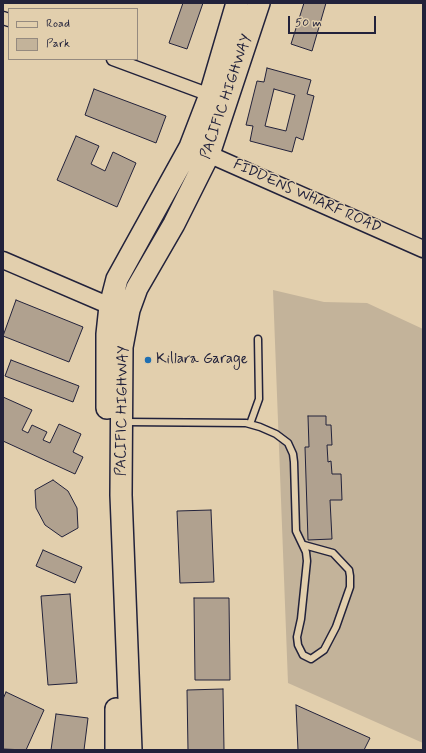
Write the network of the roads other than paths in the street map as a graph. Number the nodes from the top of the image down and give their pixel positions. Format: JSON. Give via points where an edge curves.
{"nodes":[{"id":1,"x":237,"y":3,"type":"edge"},
{"id":2,"x":259,"y":3,"type":"edge"},
{"id":3,"x":116,"y":60,"type":"edge"},
{"id":4,"x":210,"y":95,"type":"junction"},
{"id":5,"x":200,"y":150,"type":"junction"},
{"id":6,"x":423,"y":249,"type":"edge"},
{"id":7,"x":3,"y":260,"type":"edge"},
{"id":8,"x":119,"y":308,"type":"junction"},
{"id":9,"x":258,"y":339,"type":"dead end"},
{"id":10,"x":122,"y":422,"type":"junction"},
{"id":11,"x":250,"y":424,"type":"junction"},
{"id":12,"x":304,"y":545,"type":"junction"},
{"id":13,"x":116,"y":750,"type":"edge"},
{"id":14,"x":131,"y":750,"type":"edge"}],
"edges":[{"from":1,"to":4,"type":"highway","name":"PACIFIC HIGHWAY"},
{"from":2,"to":5,"type":"highway","name":"PACIFIC HIGHWAY"},
{"from":3,"to":4,"type":"street"},
{"from":4,"to":5,"type":"highway","name":"PACIFIC HIGHWAY"},
{"from":5,"to":6,"type":"street","name":"FIDDENS WHARF ROAD"},
{"from":5,"to":8,"type":"highway","name":"PACIFIC HIGHWAY","via":[[117,279]]},
{"from":7,"to":8,"type":"street"},
{"from":8,"to":10,"type":"highway","name":"PACIFIC HIGHWAY"},
{"from":8,"to":13,"type":"highway","name":"PACIFIC HIGHWAY","via":[[107,348],[108,492]]},
{"from":9,"to":11,"type":"lane","via":[[258,399]]},
{"from":10,"to":11,"type":"lane"},
{"from":10,"to":14,"type":"highway","name":"PACIFIC HIGHWAY","via":[[121,495]]},
{"from":11,"to":12,"type":"lane","via":[[283,438],[291,449],[294,462],[296,531]]},
{"from":12,"to":12,"type":"lane","via":[[333,553],[349,570],[350,576],[350,587],[333,634],[324,650],[311,659],[303,656],[297,637],[307,561]]}]}
